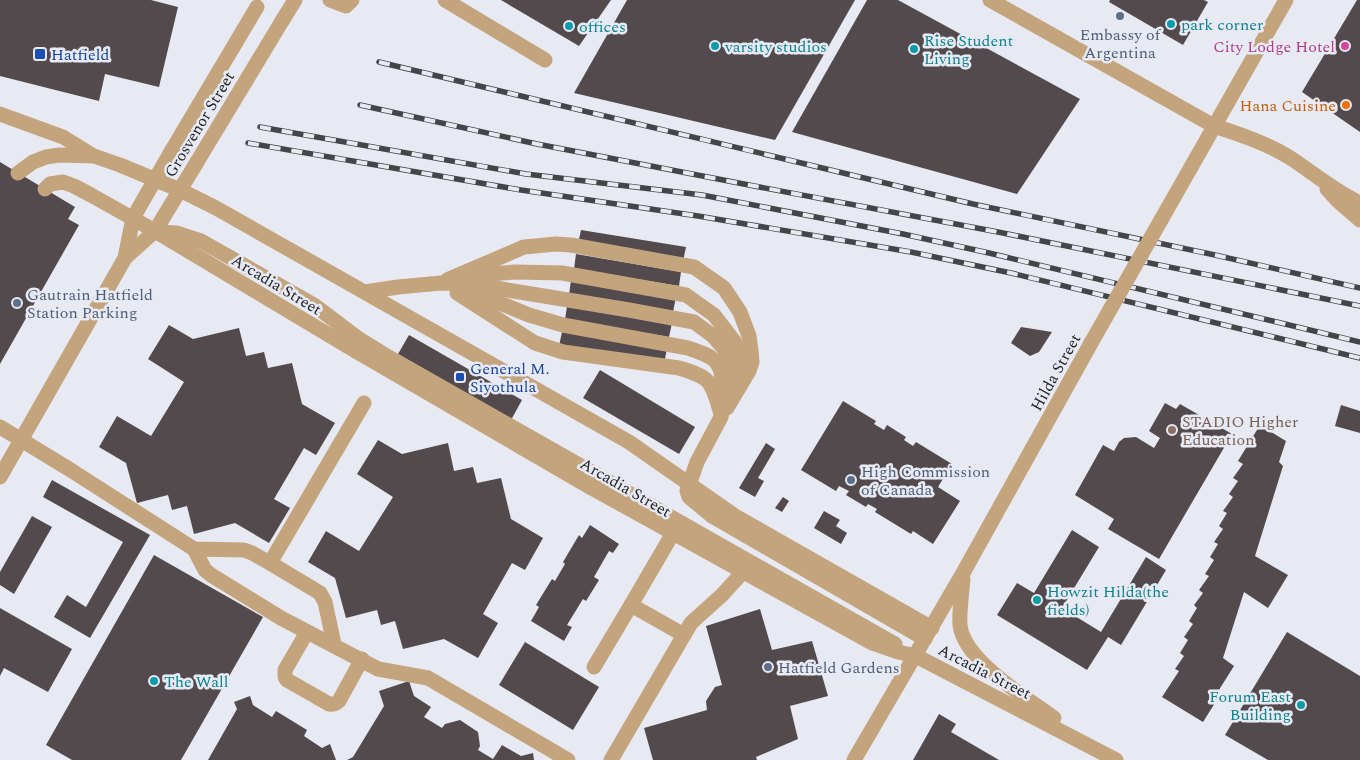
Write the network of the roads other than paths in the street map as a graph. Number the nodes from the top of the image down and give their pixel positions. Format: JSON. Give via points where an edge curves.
{"nodes":[{"id":1,"x":295,"y":0,"type":"edge"},
{"id":2,"x":330,"y":0,"type":"edge"},
{"id":3,"x":352,"y":0,"type":"edge"},
{"id":4,"x":444,"y":0,"type":"edge"},
{"id":5,"x":990,"y":0,"type":"edge"},
{"id":6,"x":1286,"y":0,"type":"edge"},
{"id":7,"x":259,"y":3,"type":"edge"},
{"id":8,"x":545,"y":60,"type":"dead end"},
{"id":9,"x":0,"y":114,"type":"edge"},
{"id":10,"x":1214,"y":126,"type":"junction"},
{"id":11,"x":94,"y":156,"type":"junction"},
{"id":12,"x":18,"y":173,"type":"dead end"},
{"id":13,"x":1318,"y":178,"type":"junction"},
{"id":14,"x":155,"y":180,"type":"junction"},
{"id":15,"x":45,"y":189,"type":"dead end"},
{"id":16,"x":180,"y":190,"type":"junction"},
{"id":17,"x":1360,"y":202,"type":"edge"},
{"id":18,"x":133,"y":218,"type":"junction"},
{"id":19,"x":1360,"y":220,"type":"edge"},
{"id":20,"x":155,"y":231,"type":"junction"},
{"id":21,"x":125,"y":258,"type":"junction"},
{"id":22,"x":442,"y":283,"type":"junction"},
{"id":23,"x":365,"y":292,"type":"junction"},
{"id":24,"x":364,"y":403,"type":"dead end"},
{"id":25,"x":721,"y":416,"type":"junction"},
{"id":26,"x":0,"y":427,"type":"edge"},
{"id":27,"x":22,"y":439,"type":"junction"},
{"id":28,"x":0,"y":477,"type":"edge"},
{"id":29,"x":689,"y":484,"type":"junction"},
{"id":30,"x":673,"y":534,"type":"junction"},
{"id":31,"x":194,"y":549,"type":"junction"},
{"id":32,"x":270,"y":563,"type":"junction"},
{"id":33,"x":743,"y":572,"type":"junction"},
{"id":34,"x":963,"y":573,"type":"junction"},
{"id":35,"x":631,"y":605,"type":"junction"},
{"id":36,"x":307,"y":632,"type":"junction"},
{"id":37,"x":929,"y":634,"type":"junction"},
{"id":38,"x":684,"y":635,"type":"junction"},
{"id":39,"x":334,"y":644,"type":"junction"},
{"id":40,"x":916,"y":656,"type":"junction"},
{"id":41,"x":362,"y":659,"type":"junction"},
{"id":42,"x":594,"y":667,"type":"dead end"},
{"id":43,"x":1091,"y":746,"type":"junction"},
{"id":44,"x":568,"y":760,"type":"edge"},
{"id":45,"x":611,"y":760,"type":"edge"},
{"id":46,"x":854,"y":760,"type":"edge"},
{"id":47,"x":1116,"y":760,"type":"edge"}],
"edges":[{"from":1,"to":16,"type":"street","name":"Grosvenor Street","bridge":true},
{"from":2,"to":3,"type":"street","via":[[346,6]]},
{"from":4,"to":8,"type":"street"},
{"from":5,"to":10,"type":"street"},
{"from":6,"to":10,"type":"street","name":"Hilda Street"},
{"from":7,"to":14,"type":"street","name":"Grosvenor Street","bridge":true},
{"from":9,"to":11,"type":"street","via":[[63,137]]},
{"from":10,"to":13,"type":"street","via":[[1243,135],[1287,156]]},
{"from":10,"to":34,"type":"street","name":"Hilda Street","bridge":true},
{"from":11,"to":12,"type":"street","via":[[46,157]]},
{"from":11,"to":14,"type":"street"},
{"from":13,"to":17,"type":"street"},
{"from":13,"to":19,"type":"street"},
{"from":14,"to":16,"type":"street"},
{"from":14,"to":18,"type":"street","name":"Grosvenor Street"},
{"from":15,"to":18,"type":"street","name":"Arcadia Street","via":[[50,184],[63,182]]},
{"from":16,"to":20,"type":"street","name":"Grosvenor Street"},
{"from":16,"to":23,"type":"street"},
{"from":18,"to":20,"type":"street","name":"Arcadia Street"},
{"from":18,"to":21,"type":"street","name":"Grosvenor Street"},
{"from":20,"to":21,"type":"street","name":"Grosvenor Street"},
{"from":20,"to":30,"type":"street","name":"Arcadia Street"},
{"from":20,"to":40,"type":"street","via":[[176,233],[201,241],[314,305],[385,355]]},
{"from":21,"to":27,"type":"street","name":"Grosvenor Street"},
{"from":22,"to":23,"type":"street"},
{"from":22,"to":25,"type":"street","via":[[535,343],[563,352],[679,368],[705,378],[712,386]]},
{"from":22,"to":25,"type":"street","via":[[563,325],[688,348],[707,355],[720,367]]},
{"from":22,"to":25,"type":"street","via":[[471,284],[694,322],[713,336],[728,359],[730,371]]},
{"from":22,"to":25,"type":"street","via":[[488,274],[562,272],[686,295],[714,315],[739,353],[741,365]]},
{"from":22,"to":25,"type":"street","via":[[524,248],[556,244],[694,267],[724,288],[740,312],[752,350],[749,371]]},
{"from":23,"to":29,"type":"street","via":[[629,442]]},
{"from":24,"to":32,"type":"street"},
{"from":25,"to":29,"type":"street"},
{"from":26,"to":27,"type":"street"},
{"from":27,"to":28,"type":"street","name":"Grosvenor Street"},
{"from":27,"to":31,"type":"street"},
{"from":29,"to":37,"type":"street","via":[[689,497],[712,516]]},
{"from":30,"to":33,"type":"street","name":"Arcadia Street"},
{"from":30,"to":35,"type":"street"},
{"from":31,"to":32,"type":"street","via":[[244,550]]},
{"from":31,"to":36,"type":"street","via":[[211,575]]},
{"from":32,"to":39,"type":"street","via":[[320,593]]},
{"from":33,"to":38,"type":"street","via":[[696,618]]},
{"from":33,"to":40,"type":"street","name":"Arcadia Street","via":[[872,643]]},
{"from":34,"to":37,"type":"street","name":"Hilda Street"},
{"from":34,"to":43,"type":"street","via":[[960,625],[964,639],[975,654],[995,675]]},
{"from":35,"to":38,"type":"street"},
{"from":35,"to":42,"type":"street"},
{"from":36,"to":39,"type":"street"},
{"from":36,"to":41,"type":"street","via":[[285,670],[285,677],[329,704],[339,701]]},
{"from":37,"to":40,"type":"street","name":"Hilda Street"},
{"from":38,"to":45,"type":"street"},
{"from":39,"to":41,"type":"street"},
{"from":40,"to":43,"type":"street","name":"Arcadia Street"},
{"from":40,"to":46,"type":"street","name":"Hilda Street"},
{"from":41,"to":44,"type":"street","via":[[378,668],[428,678]]},
{"from":43,"to":47,"type":"street","name":"Arcadia Street"}]}
